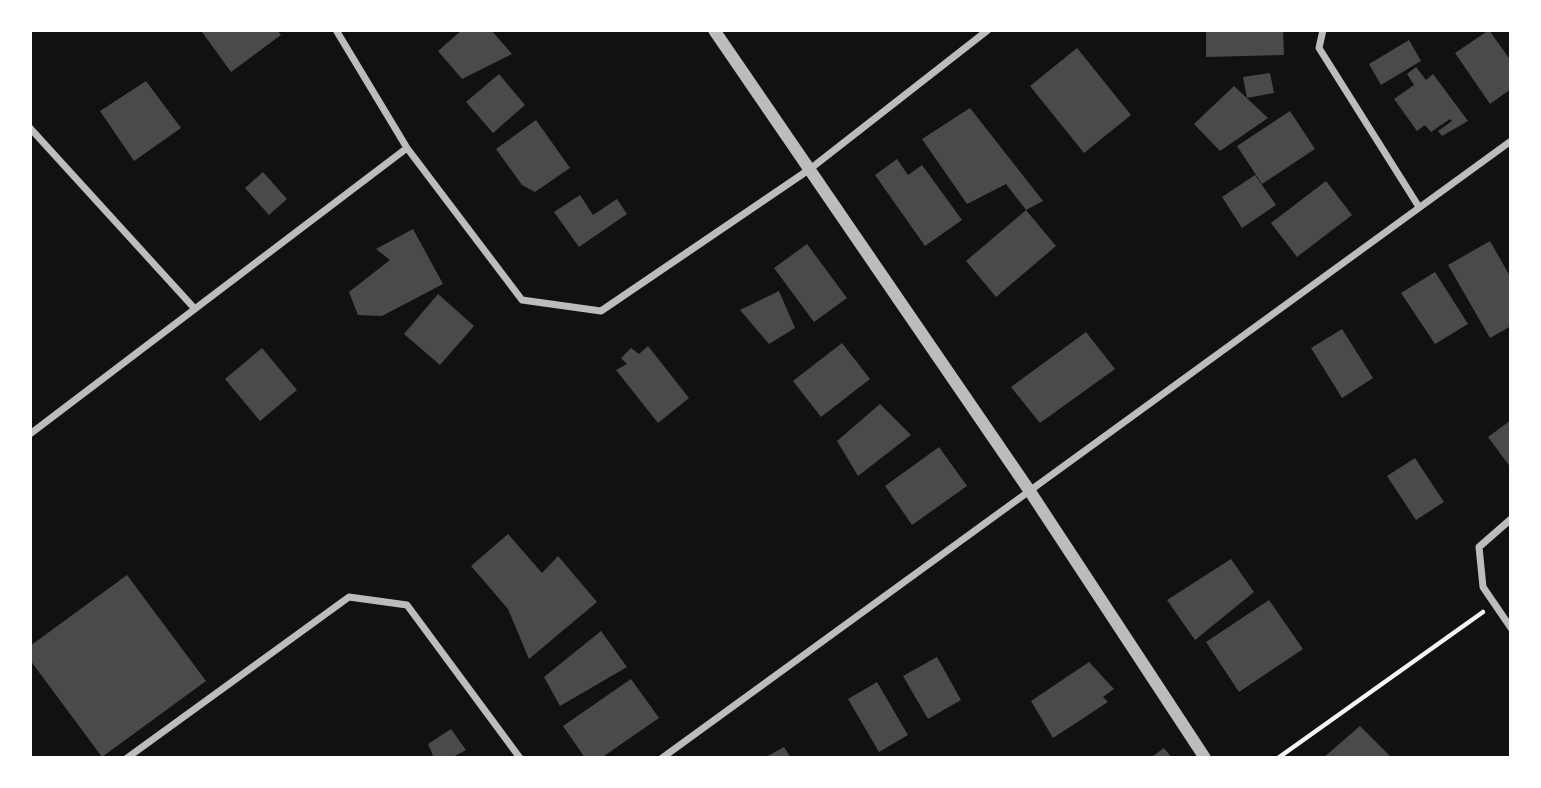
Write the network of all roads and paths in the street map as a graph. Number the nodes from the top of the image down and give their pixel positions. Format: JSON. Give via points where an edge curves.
{"nodes":[{"id":1,"x":336,"y":30,"type":"edge"},
{"id":2,"x":714,"y":30,"type":"edge"},
{"id":3,"x":988,"y":30,"type":"edge"},
{"id":4,"x":1322,"y":30,"type":"edge"},
{"id":5,"x":30,"y":128,"type":"edge"},
{"id":6,"x":1511,"y":141,"type":"edge"},
{"id":7,"x":407,"y":148,"type":"junction"},
{"id":8,"x":810,"y":169,"type":"junction"},
{"id":9,"x":1419,"y":207,"type":"junction"},
{"id":10,"x":195,"y":309,"type":"junction"},
{"id":11,"x":30,"y":434,"type":"edge"},
{"id":12,"x":1029,"y":490,"type":"junction"},
{"id":13,"x":1511,"y":519,"type":"edge"},
{"id":14,"x":1494,"y":604,"type":"junction"},
{"id":15,"x":1511,"y":628,"type":"edge"},
{"id":16,"x":127,"y":758,"type":"edge"},
{"id":17,"x":520,"y":758,"type":"edge"},
{"id":18,"x":662,"y":758,"type":"edge"},
{"id":19,"x":1205,"y":758,"type":"edge"},
{"id":20,"x":1279,"y":758,"type":"edge"}],
"edges":[{"from":1,"to":7,"type":"street"},
{"from":2,"to":8,"type":"street"},
{"from":3,"to":8,"type":"street"},
{"from":4,"to":9,"type":"street","via":[[1319,48]]},
{"from":5,"to":10,"type":"street"},
{"from":6,"to":9,"type":"street"},
{"from":7,"to":8,"type":"street","via":[[522,300],[601,311]]},
{"from":7,"to":10,"type":"street"},
{"from":8,"to":12,"type":"street"},
{"from":9,"to":12,"type":"street"},
{"from":10,"to":11,"type":"street"},
{"from":12,"to":18,"type":"street"},
{"from":12,"to":19,"type":"street"},
{"from":13,"to":14,"type":"street","via":[[1479,547],[1483,587]]},
{"from":14,"to":15,"type":"street"},
{"from":14,"to":20,"type":"path"},
{"from":16,"to":17,"type":"street","via":[[349,597],[407,606]]}]}
